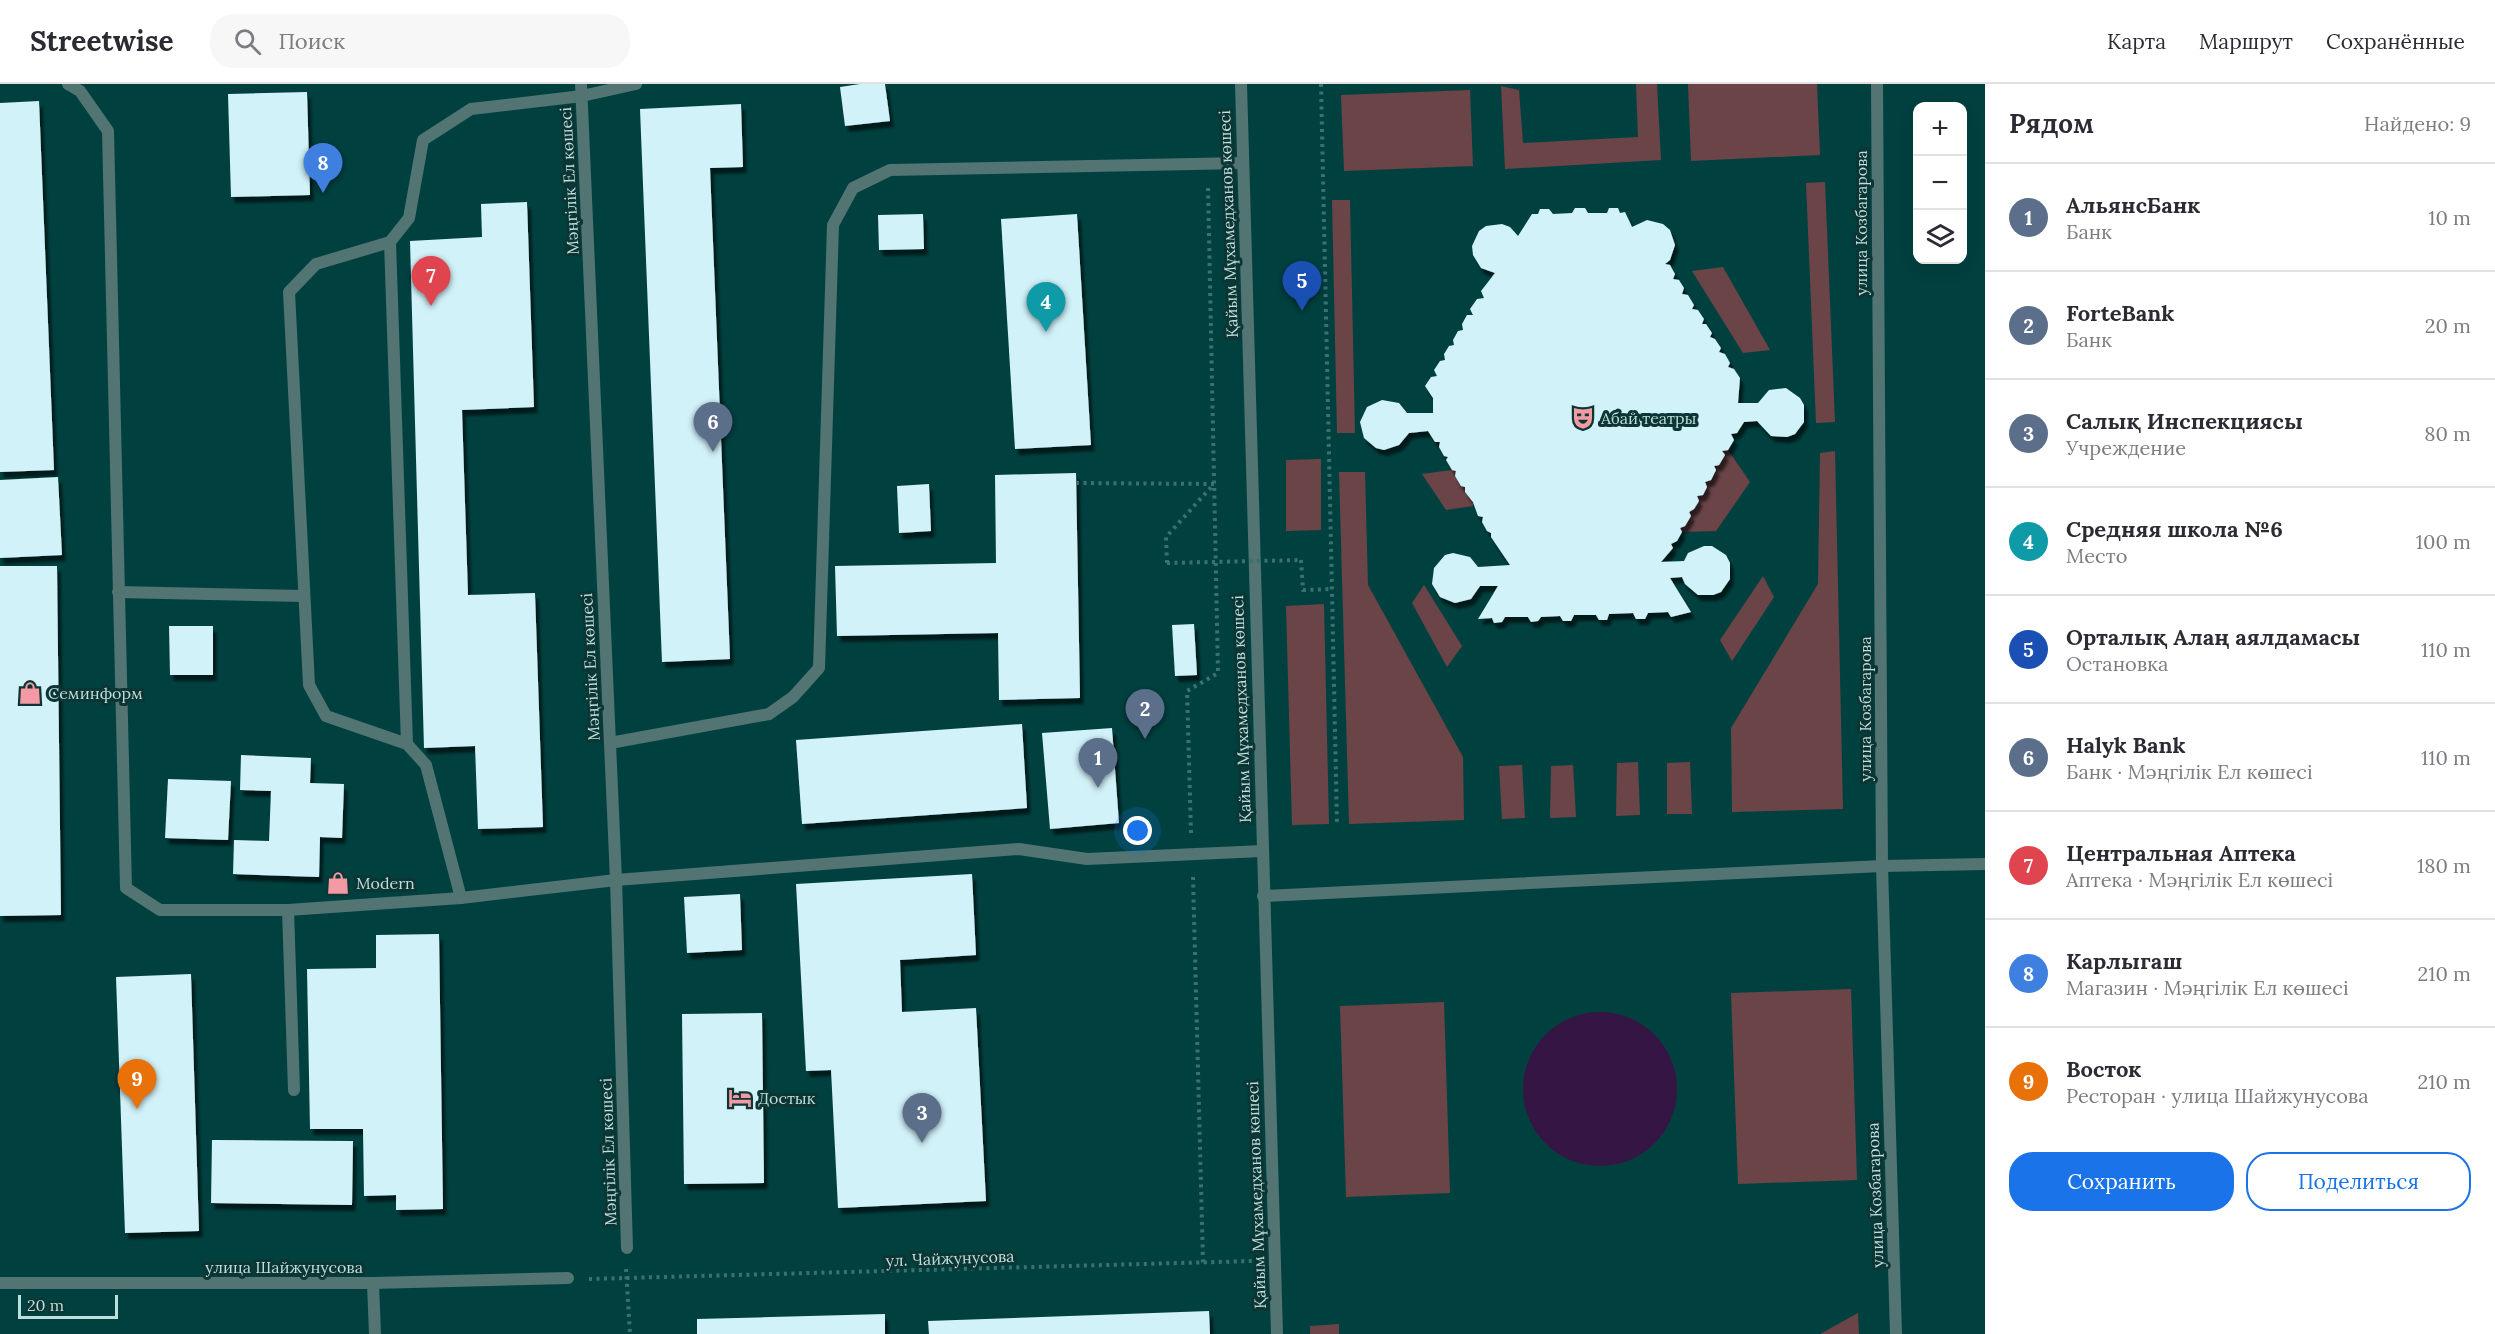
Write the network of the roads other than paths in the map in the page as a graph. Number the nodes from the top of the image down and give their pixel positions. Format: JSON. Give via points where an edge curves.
{"nodes":[{"id":1,"x":68,"y":84,"type":"edge"},
{"id":2,"x":636,"y":84,"type":"edge"},
{"id":3,"x":1241,"y":84,"type":"edge"},
{"id":4,"x":1877,"y":84,"type":"edge"},
{"id":5,"x":582,"y":90,"type":"edge"},
{"id":6,"x":1243,"y":163,"type":"junction"},
{"id":7,"x":390,"y":242,"type":"junction"},
{"id":8,"x":118,"y":592,"type":"junction"},
{"id":9,"x":304,"y":596,"type":"junction"},
{"id":10,"x":610,"y":743,"type":"junction"},
{"id":11,"x":406,"y":744,"type":"junction"},
{"id":12,"x":1262,"y":851,"type":"junction"},
{"id":13,"x":1985,"y":864,"type":"edge"},
{"id":14,"x":1882,"y":866,"type":"junction"},
{"id":15,"x":616,"y":880,"type":"junction"},
{"id":16,"x":1263,"y":896,"type":"junction"},
{"id":17,"x":461,"y":898,"type":"junction"},
{"id":18,"x":288,"y":910,"type":"junction"},
{"id":19,"x":294,"y":1090,"type":"dead end"},
{"id":20,"x":627,"y":1248,"type":"dead end"},
{"id":21,"x":568,"y":1278,"type":"road end"},
{"id":22,"x":0,"y":1283,"type":"edge"},
{"id":23,"x":372,"y":1283,"type":"junction"},
{"id":24,"x":375,"y":1334,"type":"edge"},
{"id":25,"x":1277,"y":1334,"type":"edge"},
{"id":26,"x":1896,"y":1334,"type":"edge"}],
"edges":[{"from":1,"to":8,"type":"street","via":[[80,91],[108,131]]},
{"from":2,"to":5,"type":"street"},
{"from":3,"to":6,"type":"street","name":"Қайым Мұхамедханов көшесі"},
{"from":4,"to":14,"type":"street","name":"улица Козбагарова"},
{"from":5,"to":7,"type":"street","via":[[471,109],[423,140],[409,218]]},
{"from":5,"to":10,"type":"street","name":"Мәңгілік Ел көшесі"},
{"from":6,"to":10,"type":"street","via":[[890,170],[853,188],[833,225],[819,668],[793,697],[769,714]]},
{"from":6,"to":12,"type":"street","name":"Қайым Мұхамедханов көшесі"},
{"from":7,"to":9,"type":"street","via":[[316,264],[289,292]]},
{"from":7,"to":11,"type":"street"},
{"from":8,"to":9,"type":"street"},
{"from":8,"to":18,"type":"street","via":[[126,888],[160,910]]},
{"from":9,"to":11,"type":"street","via":[[309,685],[327,716]]},
{"from":10,"to":15,"type":"street","name":"Мәңгілік Ел көшесі"},
{"from":11,"to":17,"type":"street","via":[[426,765]]},
{"from":12,"to":15,"type":"street","via":[[1087,859],[1019,849]]},
{"from":12,"to":16,"type":"street","name":"Қайым Мұхамедханов көшесі"},
{"from":13,"to":14,"type":"street"},
{"from":14,"to":16,"type":"street"},
{"from":14,"to":26,"type":"street","name":"улица Козбагарова"},
{"from":15,"to":17,"type":"street"},
{"from":15,"to":20,"type":"street","name":"Мәңгілік Ел көшесі"},
{"from":16,"to":25,"type":"street","name":"Қайым Мұхамедханов көшесі"},
{"from":17,"to":18,"type":"street"},
{"from":18,"to":19,"type":"street"},
{"from":21,"to":23,"type":"street","name":"улица Шайжунусова"},
{"from":22,"to":23,"type":"street","name":"улица Шайжунусова"},
{"from":23,"to":24,"type":"street"}]}
